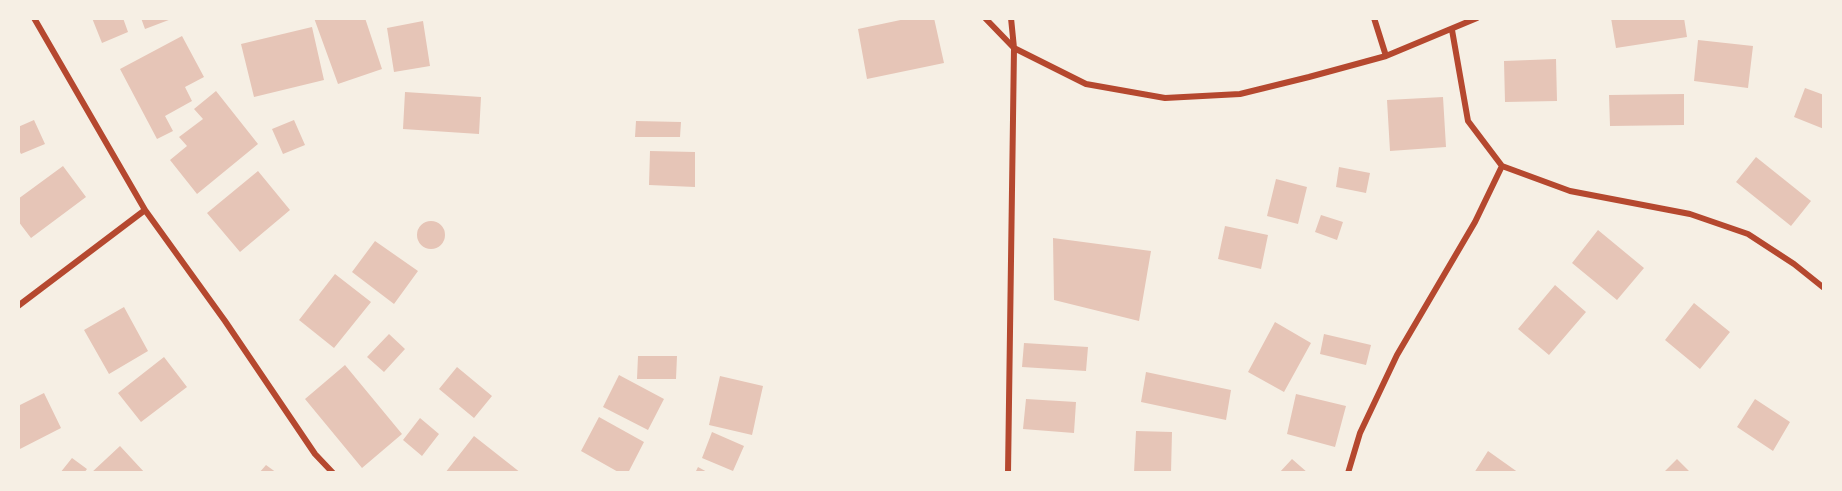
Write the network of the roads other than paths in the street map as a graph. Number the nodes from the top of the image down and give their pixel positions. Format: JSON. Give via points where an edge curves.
{"nodes":[{"id":1,"x":34,"y":18,"type":"edge"},
{"id":2,"x":985,"y":18,"type":"edge"},
{"id":3,"x":1011,"y":18,"type":"edge"},
{"id":4,"x":1374,"y":18,"type":"edge"},
{"id":5,"x":1477,"y":18,"type":"edge"},
{"id":6,"x":1452,"y":30,"type":"junction"},
{"id":7,"x":1014,"y":48,"type":"junction"},
{"id":8,"x":1386,"y":56,"type":"junction"},
{"id":9,"x":1502,"y":166,"type":"junction"},
{"id":10,"x":145,"y":210,"type":"junction"},
{"id":11,"x":1824,"y":288,"type":"edge"},
{"id":12,"x":18,"y":306,"type":"edge"},
{"id":13,"x":333,"y":473,"type":"edge"},
{"id":14,"x":1008,"y":473,"type":"edge"},
{"id":15,"x":1348,"y":473,"type":"edge"}],
"edges":[{"from":1,"to":10,"type":"street"},
{"from":2,"to":7,"type":"street"},
{"from":3,"to":7,"type":"street"},
{"from":4,"to":8,"type":"street"},
{"from":5,"to":6,"type":"street"},
{"from":6,"to":8,"type":"street"},
{"from":6,"to":9,"type":"street","via":[[1468,122]]},
{"from":7,"to":8,"type":"street","via":[[1086,84],[1165,98],[1240,94]]},
{"from":7,"to":14,"type":"street"},
{"from":9,"to":11,"type":"street","via":[[1570,191],[1690,214],[1748,234]]},
{"from":9,"to":15,"type":"street","via":[[1475,222],[1397,355],[1360,433]]},
{"from":10,"to":12,"type":"street"},
{"from":10,"to":13,"type":"street","via":[[315,454]]}]}
